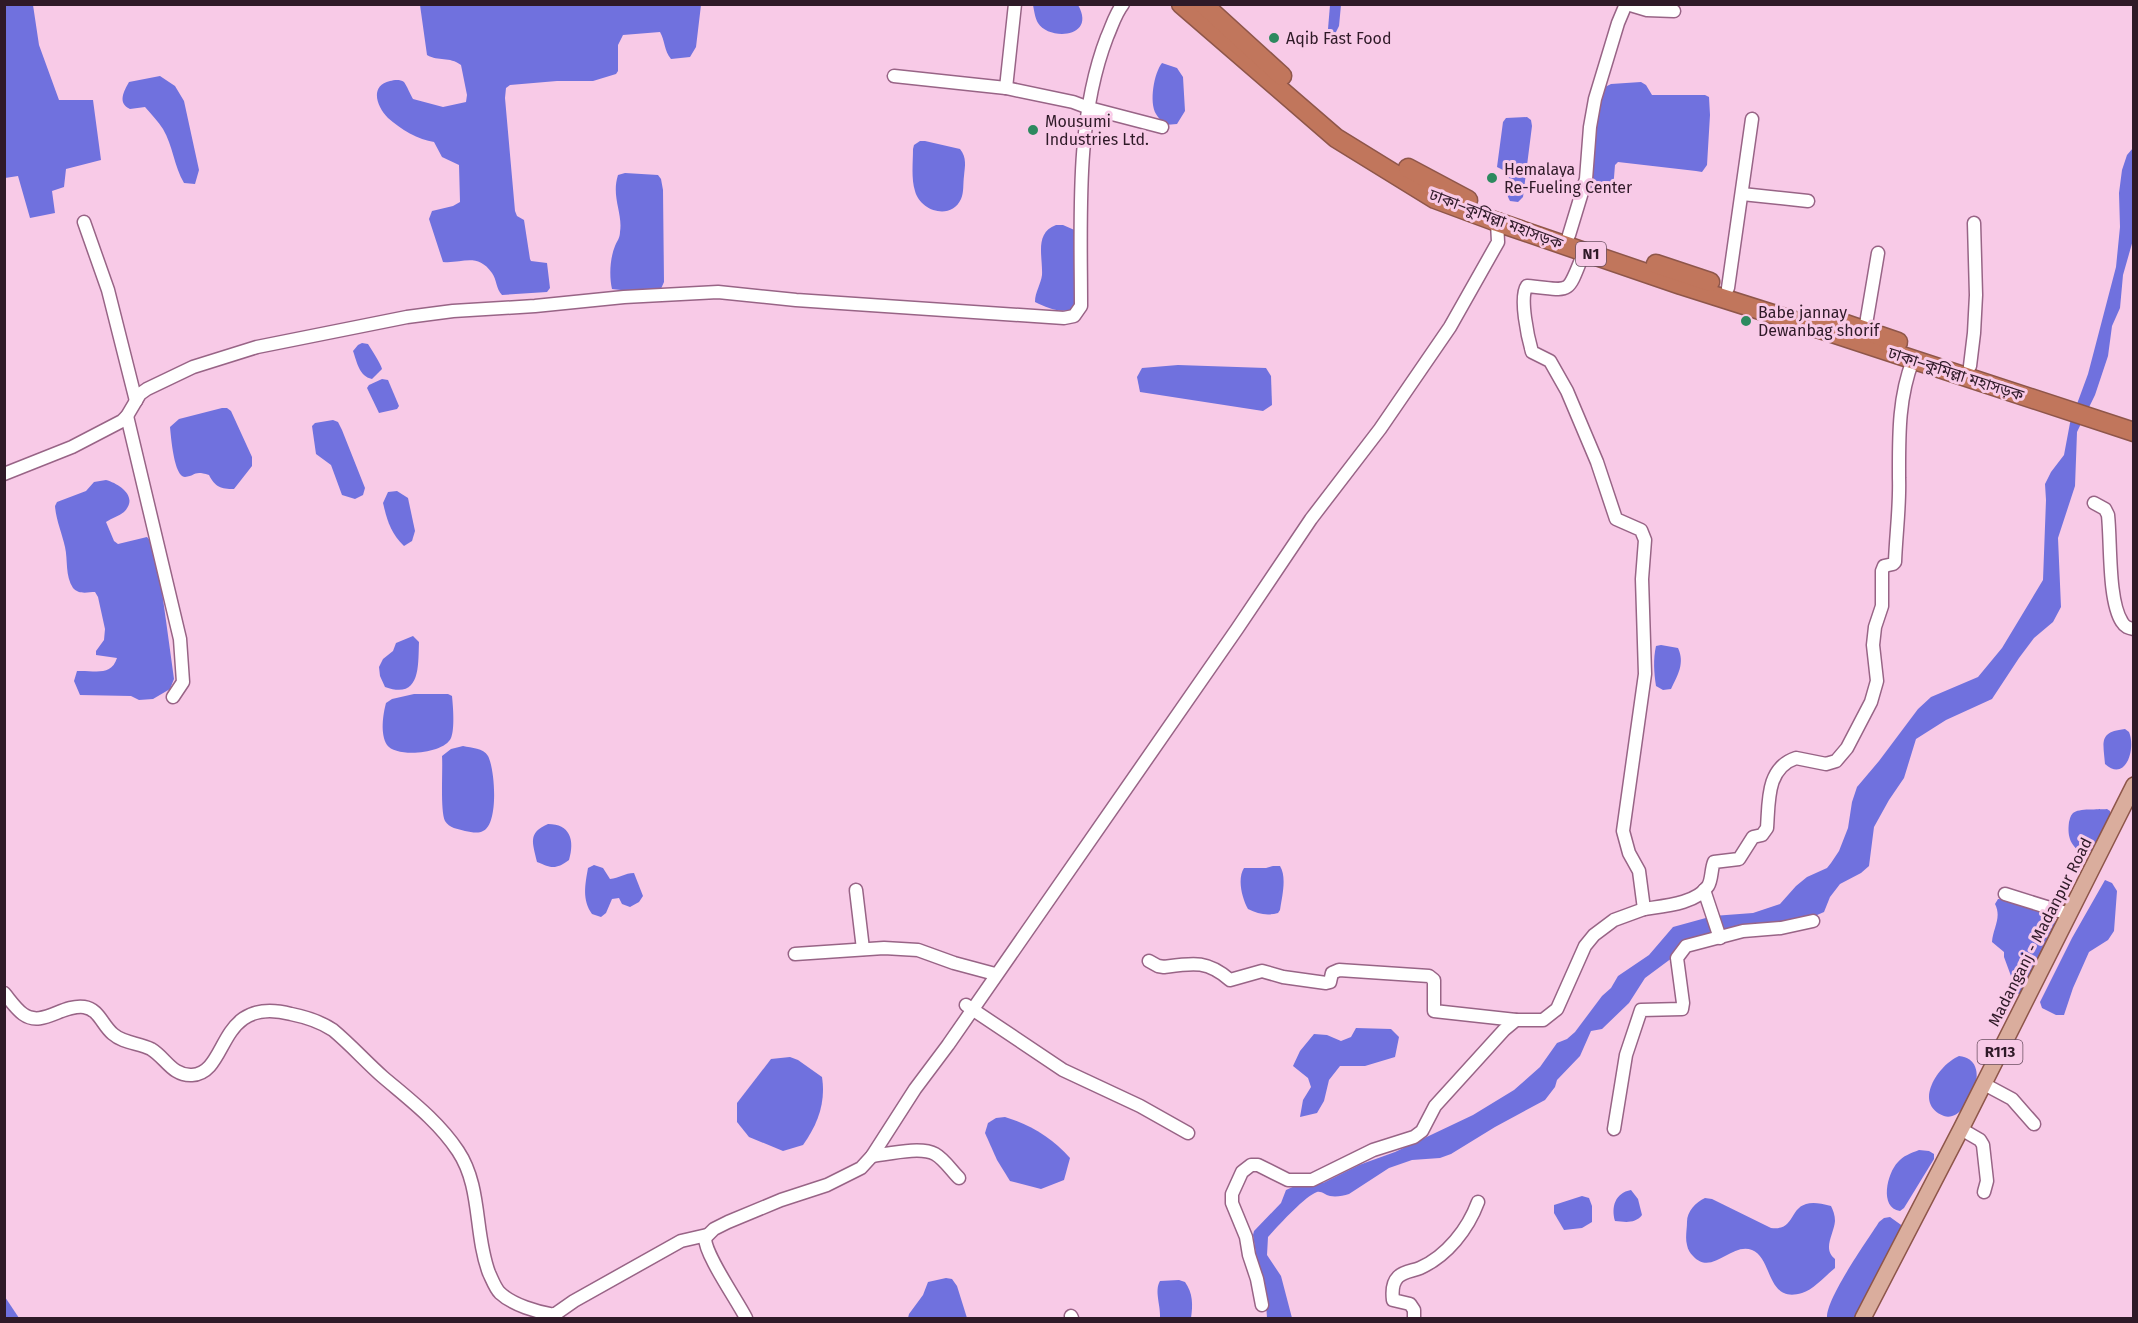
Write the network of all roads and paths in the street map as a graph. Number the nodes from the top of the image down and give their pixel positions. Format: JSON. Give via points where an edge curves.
{"nodes":[{"id":1,"x":1015,"y":4,"type":"edge"},
{"id":2,"x":1123,"y":4,"type":"edge"},
{"id":3,"x":1182,"y":4,"type":"edge"},
{"id":4,"x":1203,"y":4,"type":"edge"},
{"id":5,"x":1627,"y":4,"type":"edge"},
{"id":6,"x":1674,"y":11,"type":"dead end"},
{"id":7,"x":894,"y":76,"type":"dead end"},
{"id":8,"x":1006,"y":88,"type":"junction"},
{"id":9,"x":1089,"y":108,"type":"junction"},
{"id":10,"x":1752,"y":119,"type":"dead end"},
{"id":11,"x":1162,"y":127,"type":"dead end"},
{"id":12,"x":1742,"y":194,"type":"junction"},
{"id":13,"x":1808,"y":201,"type":"dead end"},
{"id":14,"x":84,"y":222,"type":"dead end"},
{"id":15,"x":1497,"y":222,"type":"junction"},
{"id":16,"x":1974,"y":223,"type":"dead end"},
{"id":17,"x":1569,"y":235,"type":"junction"},
{"id":18,"x":1584,"y":252,"type":"junction"},
{"id":19,"x":1878,"y":253,"type":"dead end"},
{"id":20,"x":1728,"y":288,"type":"junction"},
{"id":21,"x":1865,"y":330,"type":"junction"},
{"id":22,"x":1913,"y":360,"type":"junction"},
{"id":23,"x":1970,"y":366,"type":"junction"},
{"id":24,"x":2054,"y":400,"type":"junction"},
{"id":25,"x":136,"y":401,"type":"junction"},
{"id":26,"x":2096,"y":414,"type":"junction"},
{"id":27,"x":128,"y":416,"type":"junction"},
{"id":28,"x":2133,"y":420,"type":"edge"},
{"id":29,"x":2133,"y":432,"type":"edge"},
{"id":30,"x":4,"y":474,"type":"edge"},
{"id":31,"x":2094,"y":503,"type":"dead end"},
{"id":32,"x":2133,"y":629,"type":"edge"},
{"id":33,"x":173,"y":697,"type":"dead end"},
{"id":34,"x":2132,"y":792,"type":"edge"},
{"id":35,"x":856,"y":890,"type":"dead end"},
{"id":36,"x":1704,"y":890,"type":"junction"},
{"id":37,"x":2005,"y":894,"type":"dead end"},
{"id":38,"x":1644,"y":909,"type":"junction"},
{"id":39,"x":2069,"y":914,"type":"junction"},
{"id":40,"x":1813,"y":921,"type":"dead end"},
{"id":41,"x":1719,"y":938,"type":"junction"},
{"id":42,"x":863,"y":949,"type":"junction"},
{"id":43,"x":795,"y":954,"type":"dead end"},
{"id":44,"x":1149,"y":961,"type":"dead end"},
{"id":45,"x":995,"y":974,"type":"junction"},
{"id":46,"x":4,"y":993,"type":"edge"},
{"id":47,"x":969,"y":1007,"type":"junction"},
{"id":48,"x":1516,"y":1020,"type":"junction"},
{"id":49,"x":1984,"y":1084,"type":"junction"},
{"id":50,"x":2034,"y":1125,"type":"dead end"},
{"id":51,"x":1614,"y":1129,"type":"dead end"},
{"id":52,"x":1961,"y":1129,"type":"junction"},
{"id":53,"x":1188,"y":1133,"type":"dead end"},
{"id":54,"x":872,"y":1156,"type":"junction"},
{"id":55,"x":959,"y":1178,"type":"dead end"},
{"id":56,"x":1984,"y":1192,"type":"dead end"},
{"id":57,"x":1478,"y":1202,"type":"dead end"},
{"id":58,"x":707,"y":1235,"type":"junction"},
{"id":59,"x":1262,"y":1305,"type":"dead end"},
{"id":60,"x":746,"y":1318,"type":"edge"},
{"id":61,"x":1414,"y":1318,"type":"edge"},
{"id":62,"x":1863,"y":1318,"type":"edge"}],
"edges":[{"from":1,"to":8,"type":"street"},
{"from":2,"to":9,"type":"street","via":[[1100,57]]},
{"from":3,"to":15,"type":"highway","name":"ঢাকা–কুমিল্লা মহাসড়ক","number":"N1","via":[[1336,138],[1436,199]]},
{"from":4,"to":17,"type":"highway","name":"ঢাকা–কুমিল্লা মহাসড়ক","number":"N1","via":[[1341,128],[1463,199]]},
{"from":5,"to":6,"type":"street"},
{"from":5,"to":17,"type":"street","via":[[1595,99],[1586,179]]},
{"from":7,"to":8,"type":"street"},
{"from":8,"to":9,"type":"street"},
{"from":9,"to":11,"type":"street"},
{"from":9,"to":25,"type":"street","via":[[1081,182],[1081,306],[1074,316],[718,292],[453,311],[256,347],[193,366],[147,388]]},
{"from":10,"to":12,"type":"street"},
{"from":12,"to":13,"type":"street"},
{"from":12,"to":20,"type":"street"},
{"from":14,"to":25,"type":"street","via":[[108,290]]},
{"from":15,"to":18,"type":"highway","name":"ঢাকা–কুমিল্লা মহাসড়ক","number":"N1"},
{"from":15,"to":45,"type":"street","via":[[1498,242],[1450,327],[1380,429],[1311,519]]},
{"from":16,"to":23,"type":"street","via":[[1976,305]]},
{"from":17,"to":20,"type":"highway","name":"ঢাকা–কুমিল্লা মহাসড়ক","number":"N1"},
{"from":18,"to":22,"type":"highway","name":"ঢাকা–কুমিল্লা মহাসড়ক","number":"N1"},
{"from":18,"to":38,"type":"street","via":[[1569,287],[1563,290],[1527,286],[1523,305],[1532,352],[1550,361],[1567,391],[1616,519],[1641,530],[1645,540],[1644,674],[1623,831],[1639,871]]},
{"from":19,"to":21,"type":"street"},
{"from":20,"to":21,"type":"highway","name":"ঢাকা–কুমিল্লা মহাসড়ক","number":"N1"},
{"from":21,"to":23,"type":"highway","name":"ঢাকা–কুমিল্লা মহাসড়ক","number":"N1"},
{"from":22,"to":24,"type":"highway","name":"ঢাকা–কুমিল্লা মহাসড়ক","number":"N1"},
{"from":22,"to":36,"type":"street","via":[[1901,410],[1895,562],[1882,571],[1882,606],[1874,645],[1877,681],[1870,702],[1847,748],[1836,761],[1826,764],[1796,758],[1778,769],[1772,781],[1765,832],[1753,837],[1739,859],[1714,862]]},
{"from":23,"to":24,"type":"highway","name":"ঢাকা–কুমিল্লা মহাসড়ক","number":"N1"},
{"from":24,"to":26,"type":"highway","name":"ঢাকা–কুমিল্লা মহাসড়ক","number":"N1"},
{"from":25,"to":27,"type":"street"},
{"from":26,"to":28,"type":"highway","name":"ঢাকা–কুমিল্লা মহাসড়ক","number":"N1"},
{"from":26,"to":29,"type":"highway","name":"ঢাকা–কুমিল্লা মহাসড়ক","number":"N1"},
{"from":27,"to":30,"type":"street","via":[[97,435]]},
{"from":27,"to":33,"type":"street","via":[[180,639],[183,682]]},
{"from":31,"to":32,"type":"street","via":[[2108,515],[2112,591],[2122,624]]},
{"from":34,"to":39,"type":"main road","name":"Madanganj - Madanpur Road","number":"R113"},
{"from":35,"to":42,"type":"street"},
{"from":36,"to":38,"type":"street","via":[[1675,905]]},
{"from":36,"to":41,"type":"street"},
{"from":37,"to":39,"type":"street"},
{"from":38,"to":48,"type":"street","via":[[1614,920],[1594,935],[1557,1009],[1543,1020]]},
{"from":39,"to":49,"type":"main road","name":"Madanganj - Madanpur Road","number":"R113"},
{"from":40,"to":41,"type":"street"},
{"from":41,"to":51,"type":"street","via":[[1686,946],[1677,958],[1682,1010],[1641,1010],[1626,1055]]},
{"from":42,"to":43,"type":"street"},
{"from":42,"to":45,"type":"street","via":[[918,950]]},
{"from":44,"to":48,"type":"street","via":[[1164,967],[1200,964],[1215,968],[1230,980],[1262,971],[1326,983],[1339,970],[1429,976],[1434,980],[1434,1011]]},
{"from":45,"to":47,"type":"street"},
{"from":46,"to":58,"type":"street","via":[[29,1017],[41,1018],[61,1009],[85,1007],[98,1014],[113,1034],[149,1048],[175,1071],[187,1075],[201,1072],[214,1060],[229,1033],[249,1015],[274,1010],[333,1030],[422,1109],[458,1151],[472,1183],[490,1276],[503,1295],[535,1311],[554,1316],[681,1241]]},
{"from":47,"to":53,"type":"street","via":[[1063,1070]]},
{"from":47,"to":54,"type":"street"},
{"from":48,"to":59,"type":"street","via":[[1436,1106],[1422,1131],[1414,1137],[1373,1150],[1312,1180],[1288,1180],[1258,1165],[1242,1172],[1232,1203],[1246,1237]]},
{"from":49,"to":50,"type":"street","via":[[2012,1100]]},
{"from":49,"to":52,"type":"main road","name":"Madanganj - Madanpur Road","number":"R113"},
{"from":52,"to":56,"type":"street","via":[[1983,1145],[1987,1181]]},
{"from":52,"to":62,"type":"main road","name":"Madanganj - Madanpur Road","number":"R113"},
{"from":54,"to":55,"type":"street","via":[[929,1152]]},
{"from":54,"to":58,"type":"street","via":[[852,1174],[728,1222]]},
{"from":57,"to":61,"type":"street","via":[[1472,1217],[1446,1252],[1395,1281],[1393,1300],[1410,1304]]},
{"from":58,"to":60,"type":"street","via":[[705,1245]]}]}
